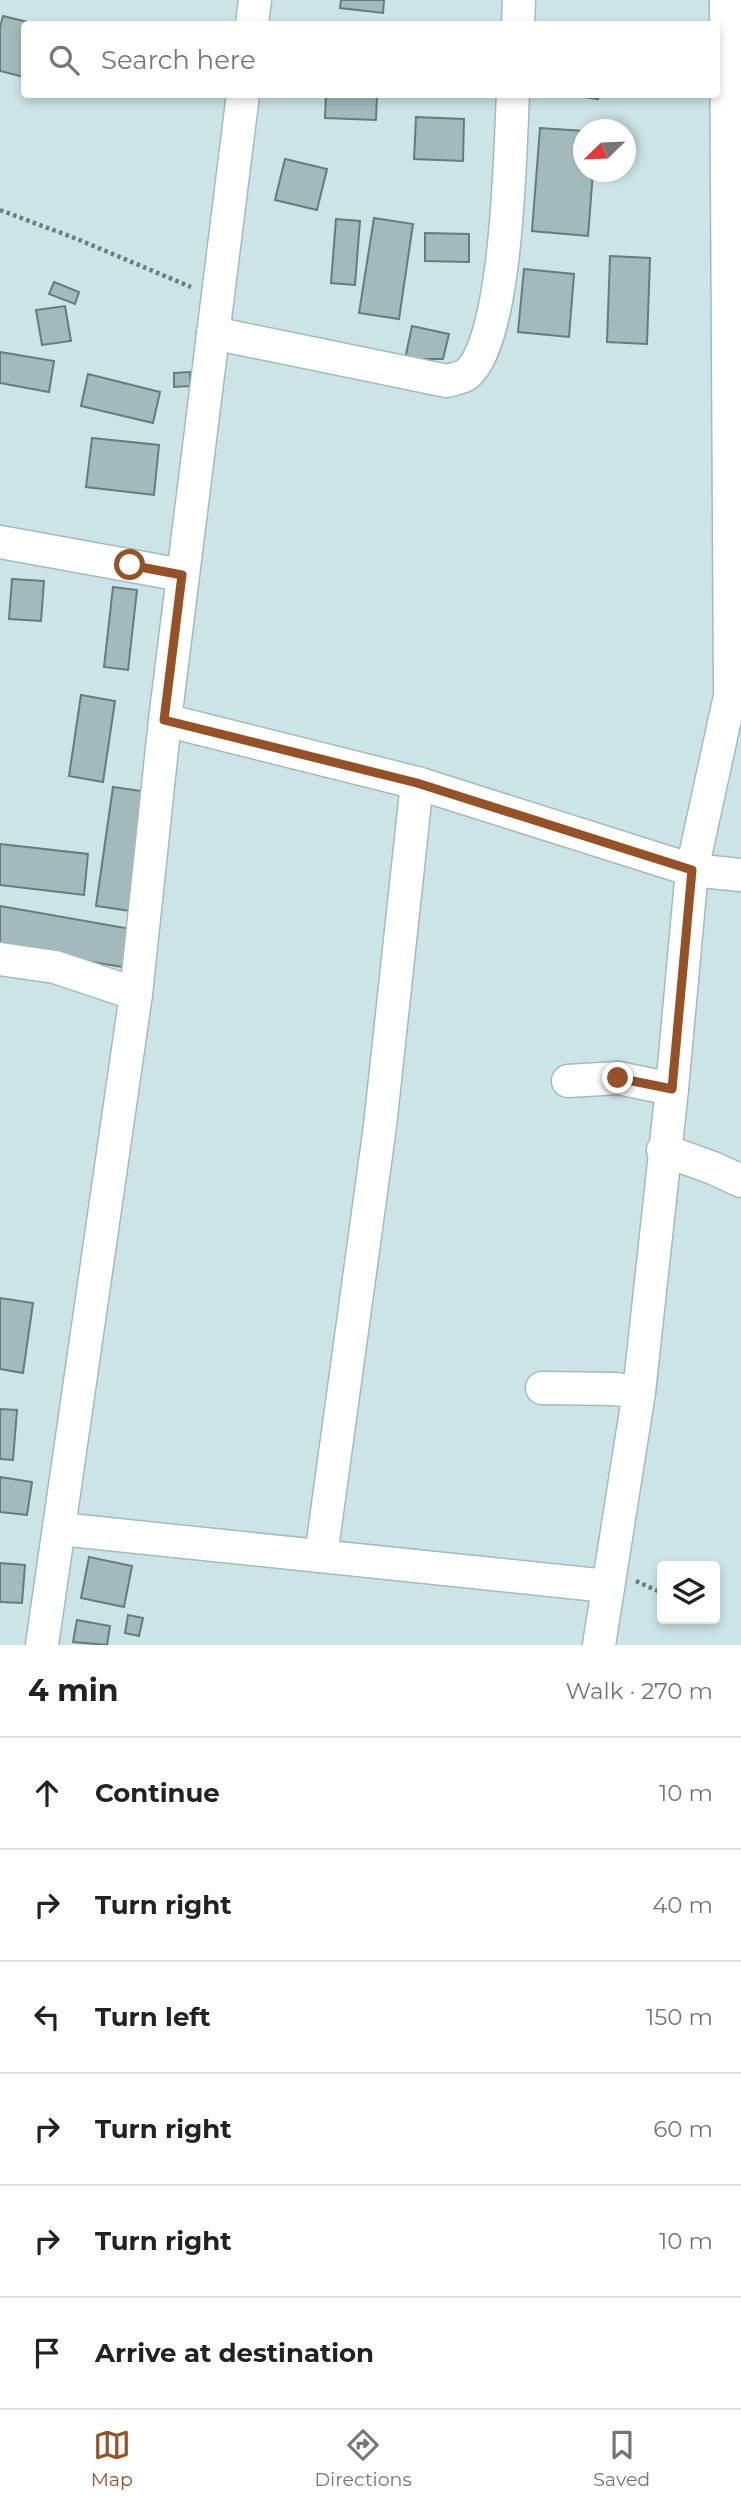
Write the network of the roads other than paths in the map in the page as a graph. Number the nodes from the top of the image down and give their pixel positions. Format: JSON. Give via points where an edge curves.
{"nodes":[{"id":1,"x":255,"y":0,"type":"edge"},
{"id":2,"x":519,"y":0,"type":"edge"},
{"id":3,"x":726,"y":0,"type":"edge"},
{"id":4,"x":252,"y":21,"type":"edge"},
{"id":5,"x":518,"y":21,"type":"edge"},
{"id":6,"x":242,"y":98,"type":"edge"},
{"id":7,"x":513,"y":98,"type":"edge"},
{"id":8,"x":213,"y":333,"type":"junction"},
{"id":9,"x":0,"y":542,"type":"edge"},
{"id":10,"x":182,"y":575,"type":"junction"},
{"id":11,"x":735,"y":696,"type":"edge"},
{"id":12,"x":164,"y":720,"type":"junction"},
{"id":13,"x":417,"y":783,"type":"junction"},
{"id":14,"x":692,"y":870,"type":"junction"},
{"id":15,"x":741,"y":875,"type":"edge"},
{"id":16,"x":0,"y":959,"type":"edge"},
{"id":17,"x":136,"y":994,"type":"junction"},
{"id":18,"x":568,"y":1081,"type":"dead end"},
{"id":19,"x":672,"y":1089,"type":"junction"},
{"id":20,"x":663,"y":1150,"type":"junction"},
{"id":21,"x":741,"y":1181,"type":"edge"},
{"id":22,"x":542,"y":1388,"type":"dead end"},
{"id":23,"x":639,"y":1392,"type":"junction"},
{"id":24,"x":60,"y":1529,"type":"junction"},
{"id":25,"x":321,"y":1556,"type":"junction"},
{"id":26,"x":607,"y":1586,"type":"junction"},
{"id":27,"x":42,"y":1645,"type":"edge"},
{"id":28,"x":599,"y":1645,"type":"edge"}],
"edges":[{"from":1,"to":4,"type":"street"},
{"from":2,"to":5,"type":"street"},
{"from":3,"to":11,"type":"street"},
{"from":6,"to":8,"type":"street"},
{"from":7,"to":8,"type":"street","via":[[501,275],[493,322],[466,375],[447,381]]},
{"from":8,"to":10,"type":"street"},
{"from":9,"to":10,"type":"street"},
{"from":10,"to":12,"type":"street"},
{"from":11,"to":14,"type":"street"},
{"from":12,"to":13,"type":"street"},
{"from":12,"to":17,"type":"street"},
{"from":13,"to":14,"type":"street"},
{"from":13,"to":25,"type":"street","via":[[380,1126]]},
{"from":14,"to":15,"type":"street"},
{"from":14,"to":19,"type":"street"},
{"from":16,"to":17,"type":"street","via":[[55,967]]},
{"from":17,"to":24,"type":"street"},
{"from":18,"to":19,"type":"street","via":[[618,1078]]},
{"from":19,"to":20,"type":"street"},
{"from":20,"to":21,"type":"street"},
{"from":20,"to":23,"type":"street"},
{"from":22,"to":23,"type":"street"},
{"from":23,"to":26,"type":"street"},
{"from":24,"to":25,"type":"street"},
{"from":24,"to":27,"type":"street"},
{"from":25,"to":26,"type":"street"},
{"from":26,"to":28,"type":"street"}]}
